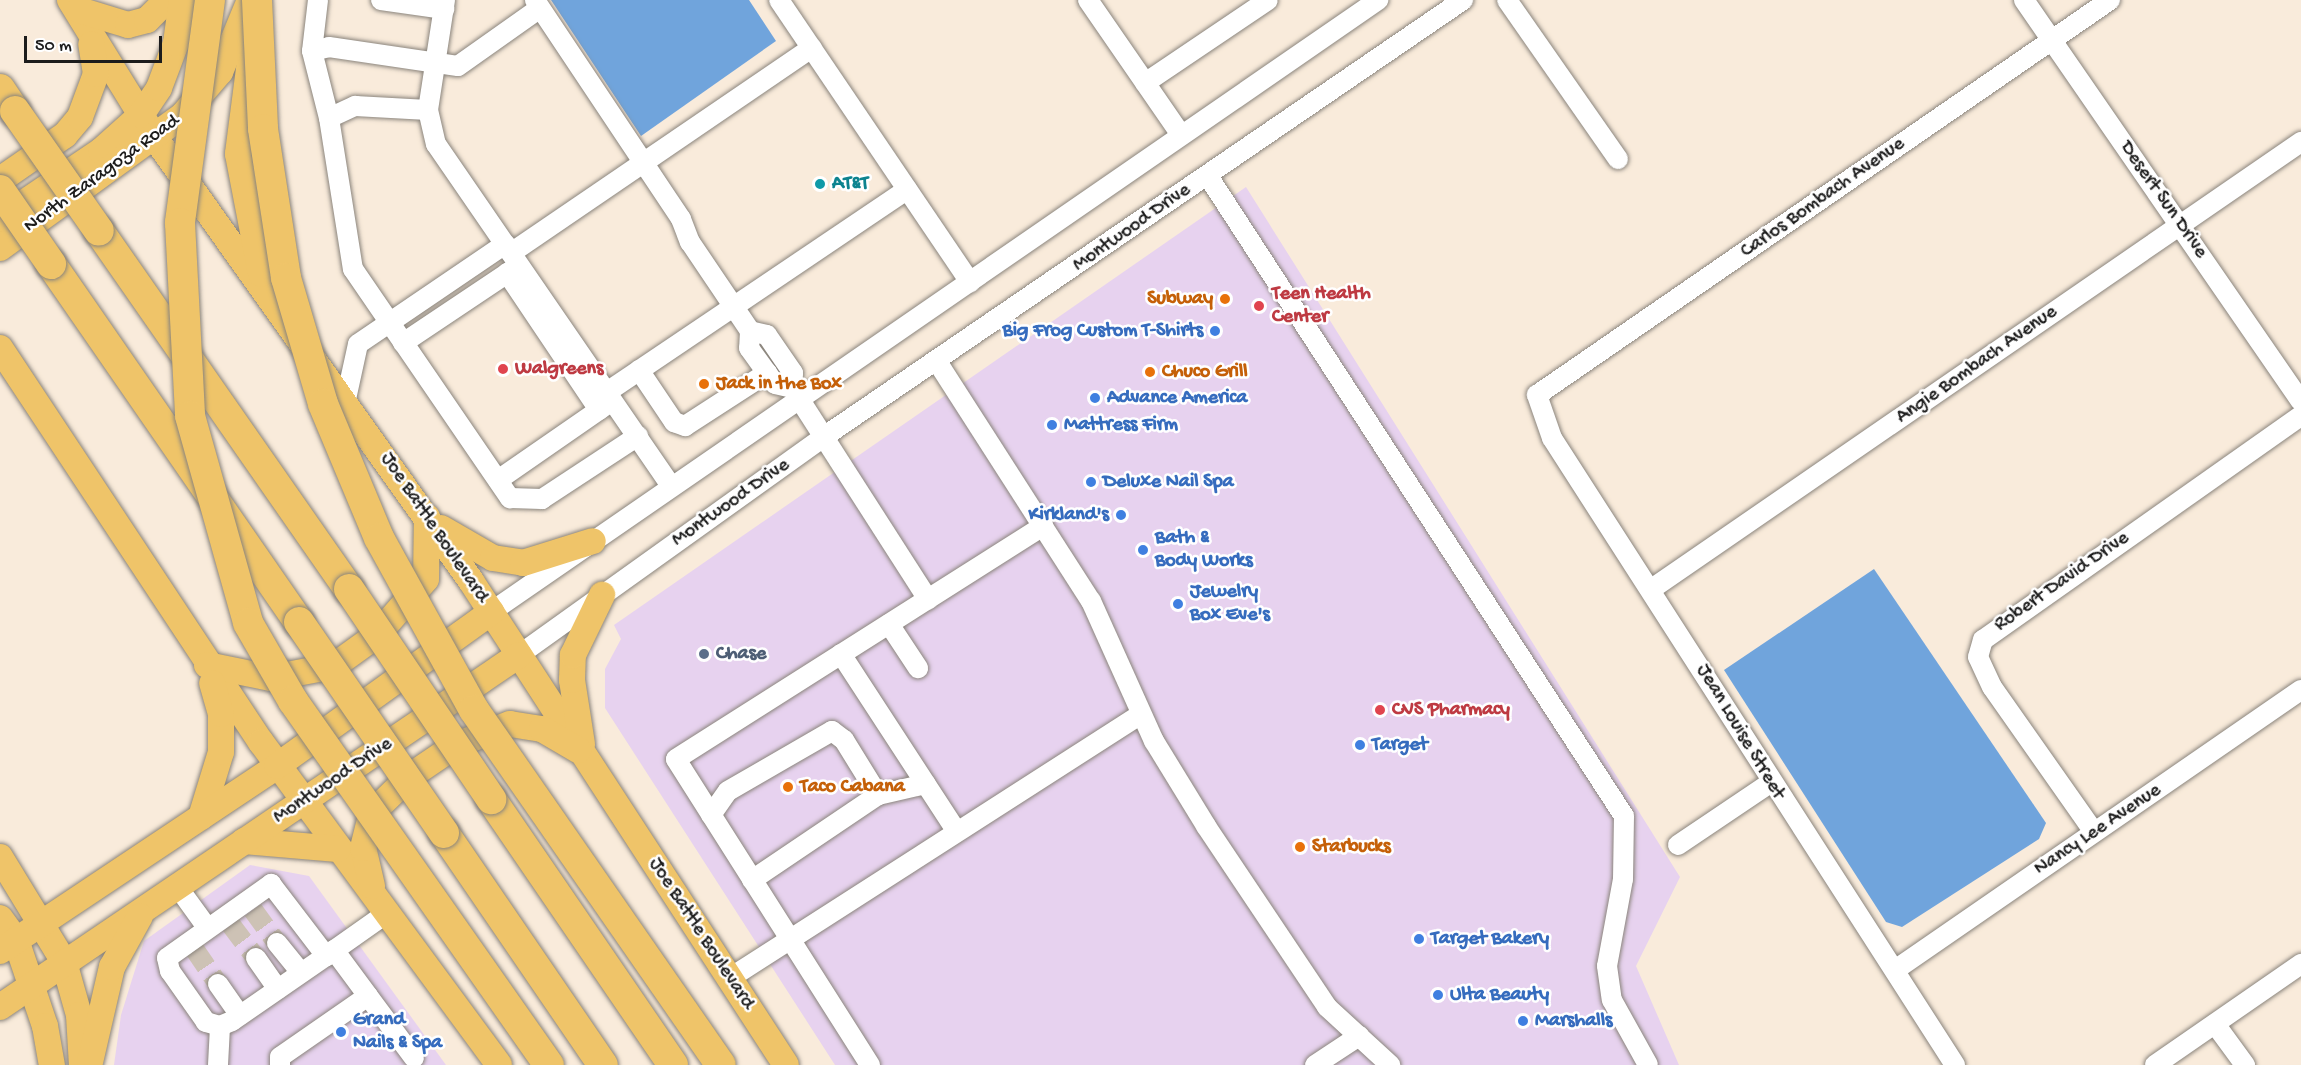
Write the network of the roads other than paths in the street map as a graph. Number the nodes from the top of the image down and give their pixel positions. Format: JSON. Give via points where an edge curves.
{"nodes":[{"id":1,"x":167,"y":0,"type":"edge"},
{"id":2,"x":182,"y":0,"type":"edge"},
{"id":3,"x":210,"y":0,"type":"edge"},
{"id":4,"x":250,"y":0,"type":"edge"},
{"id":5,"x":259,"y":0,"type":"edge"},
{"id":6,"x":318,"y":0,"type":"edge"},
{"id":7,"x":381,"y":0,"type":"edge"},
{"id":8,"x":779,"y":0,"type":"edge"},
{"id":9,"x":1088,"y":0,"type":"edge"},
{"id":10,"x":1268,"y":0,"type":"edge"},
{"id":11,"x":1378,"y":0,"type":"edge"},
{"id":12,"x":1463,"y":0,"type":"edge"},
{"id":13,"x":1507,"y":0,"type":"edge"},
{"id":14,"x":2024,"y":0,"type":"edge"},
{"id":15,"x":2110,"y":0,"type":"edge"},
{"id":16,"x":538,"y":4,"type":"edge"},
{"id":17,"x":75,"y":5,"type":"edge"},
{"id":18,"x":444,"y":5,"type":"edge"},
{"id":19,"x":2051,"y":40,"type":"junction"},
{"id":20,"x":812,"y":48,"type":"junction"},
{"id":21,"x":312,"y":51,"type":"junction"},
{"id":22,"x":436,"y":63,"type":"junction"},
{"id":23,"x":1145,"y":83,"type":"junction"},
{"id":24,"x":7,"y":100,"type":"edge"},
{"id":25,"x":428,"y":110,"type":"junction"},
{"id":26,"x":141,"y":115,"type":"junction"},
{"id":27,"x":329,"y":118,"type":"junction"},
{"id":28,"x":1181,"y":135,"type":"junction"},
{"id":29,"x":156,"y":139,"type":"junction"},
{"id":30,"x":2301,"y":142,"type":"edge"},
{"id":31,"x":1618,"y":159,"type":"dead end"},
{"id":32,"x":644,"y":163,"type":"junction"},
{"id":33,"x":1208,"y":176,"type":"junction"},
{"id":34,"x":0,"y":180,"type":"edge"},
{"id":35,"x":0,"y":190,"type":"edge"},
{"id":36,"x":908,"y":190,"type":"junction"},
{"id":37,"x":0,"y":219,"type":"edge"},
{"id":38,"x":2181,"y":224,"type":"junction"},
{"id":39,"x":0,"y":248,"type":"edge"},
{"id":40,"x":511,"y":259,"type":"junction"},
{"id":41,"x":970,"y":282,"type":"junction"},
{"id":42,"x":263,"y":283,"type":"junction"},
{"id":43,"x":734,"y":307,"type":"junction"},
{"id":44,"x":526,"y":308,"type":"junction"},
{"id":45,"x":389,"y":322,"type":"junction"},
{"id":46,"x":750,"y":331,"type":"junction"},
{"id":47,"x":403,"y":343,"type":"junction"},
{"id":48,"x":554,"y":344,"type":"junction"},
{"id":49,"x":0,"y":348,"type":"edge"},
{"id":50,"x":938,"y":363,"type":"junction"},
{"id":51,"x":639,"y":370,"type":"junction"},
{"id":52,"x":767,"y":373,"type":"junction"},
{"id":53,"x":796,"y":393,"type":"junction"},
{"id":54,"x":1537,"y":395,"type":"joint"},
{"id":55,"x":346,"y":399,"type":"junction"},
{"id":56,"x":2301,"y":400,"type":"edge"},
{"id":57,"x":606,"y":401,"type":"junction"},
{"id":58,"x":2301,"y":416,"type":"edge"},
{"id":59,"x":638,"y":436,"type":"junction"},
{"id":60,"x":825,"y":436,"type":"junction"},
{"id":61,"x":498,"y":480,"type":"junction"},
{"id":62,"x":672,"y":487,"type":"junction"},
{"id":63,"x":427,"y":517,"type":"junction"},
{"id":64,"x":1043,"y":526,"type":"junction"},
{"id":65,"x":593,"y":541,"type":"junction"},
{"id":66,"x":1653,"y":588,"type":"junction"},
{"id":67,"x":602,"y":595,"type":"junction"},
{"id":68,"x":928,"y":599,"type":"junction"},
{"id":69,"x":490,"y":612,"type":"junction"},
{"id":70,"x":889,"y":624,"type":"junction"},
{"id":71,"x":841,"y":654,"type":"junction"},
{"id":72,"x":519,"y":655,"type":"junction"},
{"id":73,"x":207,"y":665,"type":"junction"},
{"id":74,"x":918,"y":669,"type":"dead end"},
{"id":75,"x":2301,"y":690,"type":"edge"},
{"id":76,"x":1141,"y":714,"type":"junction"},
{"id":77,"x":584,"y":753,"type":"junction"},
{"id":78,"x":277,"y":766,"type":"junction"},
{"id":79,"x":1770,"y":783,"type":"junction"},
{"id":80,"x":926,"y":784,"type":"junction"},
{"id":81,"x":878,"y":795,"type":"junction"},
{"id":82,"x":303,"y":802,"type":"junction"},
{"id":83,"x":711,"y":815,"type":"junction"},
{"id":84,"x":201,"y":817,"type":"junction"},
{"id":85,"x":957,"y":832,"type":"junction"},
{"id":86,"x":2094,"y":832,"type":"junction"},
{"id":87,"x":244,"y":841,"type":"junction"},
{"id":88,"x":1678,"y":844,"type":"dead end"},
{"id":89,"x":338,"y":849,"type":"junction"},
{"id":90,"x":0,"y":857,"type":"edge"},
{"id":91,"x":752,"y":879,"type":"junction"},
{"id":92,"x":177,"y":886,"type":"junction"},
{"id":93,"x":381,"y":905,"type":"junction"},
{"id":94,"x":147,"y":906,"type":"junction"},
{"id":95,"x":0,"y":918,"type":"edge"},
{"id":96,"x":43,"y":921,"type":"junction"},
{"id":97,"x":206,"y":926,"type":"junction"},
{"id":98,"x":790,"y":939,"type":"junction"},
{"id":99,"x":277,"y":943,"type":"tunnel mouth"},
{"id":100,"x":8,"y":946,"type":"edge"},
{"id":101,"x":330,"y":953,"type":"junction"},
{"id":102,"x":256,"y":958,"type":"tunnel mouth"},
{"id":103,"x":64,"y":962,"type":"junction"},
{"id":104,"x":2301,"y":964,"type":"edge"},
{"id":105,"x":1894,"y":970,"type":"junction"},
{"id":106,"x":301,"y":973,"type":"junction"},
{"id":107,"x":730,"y":978,"type":"junction"},
{"id":108,"x":218,"y":984,"type":"tunnel mouth"},
{"id":109,"x":31,"y":985,"type":"junction"},
{"id":110,"x":278,"y":989,"type":"junction"},
{"id":111,"x":368,"y":996,"type":"junction"},
{"id":112,"x":0,"y":1007,"type":"edge"},
{"id":113,"x":240,"y":1015,"type":"junction"},
{"id":114,"x":2215,"y":1024,"type":"junction"},
{"id":115,"x":220,"y":1026,"type":"junction"},
{"id":116,"x":1359,"y":1036,"type":"junction"},
{"id":117,"x":412,"y":1063,"type":"edge"},
{"id":118,"x":52,"y":1065,"type":"edge"},
{"id":119,"x":82,"y":1065,"type":"edge"},
{"id":120,"x":89,"y":1065,"type":"edge"},
{"id":121,"x":218,"y":1065,"type":"edge"},
{"id":122,"x":280,"y":1065,"type":"edge"},
{"id":123,"x":500,"y":1065,"type":"edge"},
{"id":124,"x":549,"y":1065,"type":"edge"},
{"id":125,"x":603,"y":1065,"type":"edge"},
{"id":126,"x":673,"y":1065,"type":"edge"},
{"id":127,"x":721,"y":1065,"type":"edge"},
{"id":128,"x":786,"y":1065,"type":"edge"},
{"id":129,"x":870,"y":1065,"type":"edge"},
{"id":130,"x":1315,"y":1065,"type":"edge"},
{"id":131,"x":1390,"y":1065,"type":"edge"},
{"id":132,"x":1648,"y":1065,"type":"edge"},
{"id":133,"x":1955,"y":1065,"type":"edge"},
{"id":134,"x":2155,"y":1065,"type":"edge"},
{"id":135,"x":2245,"y":1065,"type":"edge"}],
"edges":[{"from":1,"to":17,"type":"main road","via":[[147,20],[128,26]]},
{"from":2,"to":26,"type":"main road","name":"North Zaragoza Road","via":[[176,43],[159,88]]},
{"from":3,"to":124,"type":"highway","bridge":true,"via":[[180,223],[190,416],[248,622],[326,749]]},
{"from":4,"to":29,"type":"main road","name":"North Zaragoza Road","via":[[220,72]]},
{"from":5,"to":42,"type":"main road","via":[[244,77],[238,154]]},
{"from":5,"to":127,"type":"highway","bridge":true,"via":[[263,129],[286,278],[323,404],[378,538],[474,710]]},
{"from":6,"to":21,"type":"street"},
{"from":7,"to":18,"type":"street"},
{"from":8,"to":20,"type":"street"},
{"from":9,"to":23,"type":"street"},
{"from":10,"to":23,"type":"street"},
{"from":11,"to":28,"type":"street"},
{"from":12,"to":33,"type":"street","name":"Montwood Drive"},
{"from":13,"to":31,"type":"street"},
{"from":14,"to":19,"type":"street","name":"Desert Sun Drive"},
{"from":15,"to":19,"type":"street","name":"Carlos Bombach Avenue"},
{"from":16,"to":22,"type":"street","via":[[458,66]]},
{"from":16,"to":32,"type":"street"},
{"from":17,"to":26,"type":"main road","name":"Joe Battle Boulevard"},
{"from":17,"to":34,"type":"main road","via":[[96,74],[89,102],[65,135]]},
{"from":18,"to":22,"type":"street"},
{"from":19,"to":38,"type":"street","name":"Desert Sun Drive"},
{"from":19,"to":54,"type":"street","name":"Carlos Bombach Avenue"},
{"from":20,"to":32,"type":"street"},
{"from":20,"to":36,"type":"street"},
{"from":21,"to":22,"type":"street","via":[[329,48]]},
{"from":21,"to":27,"type":"street"},
{"from":22,"to":25,"type":"street"},
{"from":23,"to":28,"type":"street"},
{"from":24,"to":126,"type":"highway","bridge":true,"via":[[349,590]]},
{"from":25,"to":27,"type":"street","via":[[355,106]]},
{"from":25,"to":40,"type":"street","via":[[436,144]]},
{"from":26,"to":29,"type":"main road","name":"Joe Battle Boulevard"},
{"from":26,"to":37,"type":"main road","name":"North Zaragoza Road","via":[[100,152]]},
{"from":27,"to":45,"type":"street","via":[[353,269]]},
{"from":28,"to":41,"type":"street"},
{"from":29,"to":39,"type":"main road","name":"North Zaragoza Road"},
{"from":29,"to":42,"type":"main road","name":"Joe Battle Boulevard"},
{"from":30,"to":38,"type":"street","name":"Angie Bombach Avenue"},
{"from":32,"to":40,"type":"street"},
{"from":32,"to":43,"type":"street"},
{"from":33,"to":50,"type":"street","name":"Montwood Drive"},
{"from":33,"to":132,"type":"street","via":[[1624,816],[1623,879],[1607,966],[1612,1000]]},
{"from":35,"to":125,"type":"highway","bridge":true},
{"from":36,"to":41,"type":"street"},
{"from":36,"to":43,"type":"street"},
{"from":38,"to":56,"type":"street","name":"Desert Sun Drive"},
{"from":38,"to":66,"type":"street","name":"Angie Bombach Avenue"},
{"from":40,"to":44,"type":"street"},
{"from":40,"to":45,"type":"street"},
{"from":40,"to":47,"type":"street"},
{"from":40,"to":57,"type":"street"},
{"from":41,"to":53,"type":"street"},
{"from":42,"to":55,"type":"main road","name":"Joe Battle Boulevard"},
{"from":43,"to":46,"type":"street"},
{"from":43,"to":51,"type":"street"},
{"from":44,"to":48,"type":"street"},
{"from":44,"to":48,"type":"street"},
{"from":45,"to":47,"type":"street"},
{"from":45,"to":55,"type":"street","via":[[358,344]]},
{"from":46,"to":52,"type":"street","via":[[749,348]]},
{"from":46,"to":53,"type":"street","via":[[767,335],[794,373]]},
{"from":47,"to":61,"type":"street"},
{"from":48,"to":57,"type":"street"},
{"from":49,"to":73,"type":"main road"},
{"from":50,"to":60,"type":"street","name":"Montwood Drive"},
{"from":50,"to":64,"type":"street"},
{"from":51,"to":52,"type":"street","via":[[674,422],[685,426]]},
{"from":51,"to":57,"type":"street"},
{"from":52,"to":53,"type":"street","via":[[775,384]]},
{"from":53,"to":60,"type":"street"},
{"from":53,"to":62,"type":"street"},
{"from":54,"to":66,"type":"street","name":"Jean Louise Street","via":[[1552,438]]},
{"from":55,"to":63,"type":"main road","name":"Joe Battle Boulevard"},
{"from":57,"to":59,"type":"street"},
{"from":57,"to":61,"type":"street"},
{"from":58,"to":86,"type":"street","name":"Robert David Drive","via":[[1983,640],[1978,657],[1987,678]]},
{"from":59,"to":61,"type":"street","via":[[542,499],[510,498]]},
{"from":59,"to":62,"type":"street"},
{"from":60,"to":67,"type":"street","name":"Montwood Drive"},
{"from":60,"to":68,"type":"street"},
{"from":62,"to":65,"type":"street"},
{"from":63,"to":65,"type":"main road","via":[[464,544],[503,561],[523,563]]},
{"from":63,"to":69,"type":"main road","name":"Joe Battle Boulevard"},
{"from":63,"to":73,"type":"main road","via":[[426,579],[377,635],[334,666],[271,678]]},
{"from":64,"to":68,"type":"street"},
{"from":64,"to":76,"type":"street","via":[[1091,601]]},
{"from":65,"to":69,"type":"street"},
{"from":66,"to":79,"type":"street","name":"Jean Louise Street"},
{"from":67,"to":72,"type":"street","name":"Montwood Drive"},
{"from":67,"to":77,"type":"main road","via":[[573,654],[572,680]]},
{"from":68,"to":70,"type":"street"},
{"from":69,"to":72,"type":"main road","name":"Joe Battle Boulevard"},
{"from":69,"to":78,"type":"main road"},
{"from":70,"to":71,"type":"street"},
{"from":70,"to":74,"type":"street"},
{"from":71,"to":80,"type":"street"},
{"from":71,"to":83,"type":"street","via":[[676,759]]},
{"from":72,"to":77,"type":"main road","name":"Joe Battle Boulevard"},
{"from":72,"to":82,"type":"main road","name":"Montwood Drive"},
{"from":73,"to":78,"type":"main road"},
{"from":73,"to":84,"type":"main road","via":[[221,714],[221,752]]},
{"from":75,"to":86,"type":"street","name":"Nancy Lee Avenue"},
{"from":76,"to":85,"type":"street"},
{"from":76,"to":116,"type":"street","via":[[1206,826],[1327,1006]]},
{"from":77,"to":93,"type":"main road","via":[[542,729],[510,724],[474,734],[408,777],[372,813],[365,829],[363,848]]},
{"from":77,"to":107,"type":"main road","name":"Joe Battle Boulevard"},
{"from":78,"to":82,"type":"main road"},
{"from":78,"to":84,"type":"main road"},
{"from":79,"to":88,"type":"street"},
{"from":79,"to":105,"type":"street","name":"Jean Louise Street"},
{"from":80,"to":81,"type":"street"},
{"from":80,"to":85,"type":"street"},
{"from":81,"to":83,"type":"street","via":[[844,740],[832,731],[728,791]]},
{"from":81,"to":91,"type":"street"},
{"from":82,"to":87,"type":"main road","name":"Montwood Drive"},
{"from":82,"to":89,"type":"main road"},
{"from":83,"to":91,"type":"street"},
{"from":84,"to":96,"type":"main road"},
{"from":85,"to":98,"type":"street"},
{"from":86,"to":105,"type":"street","name":"Nancy Lee Avenue"},
{"from":87,"to":89,"type":"main road"},
{"from":87,"to":92,"type":"main road","name":"Montwood Drive"},
{"from":89,"to":93,"type":"main road"},
{"from":90,"to":96,"type":"main road"},
{"from":91,"to":98,"type":"street"},
{"from":92,"to":94,"type":"main road","name":"Montwood Drive"},
{"from":92,"to":97,"type":"street"},
{"from":93,"to":101,"type":"street"},
{"from":93,"to":123,"type":"main road"},
{"from":94,"to":103,"type":"main road","name":"Montwood Drive"},
{"from":94,"to":120,"type":"main road","via":[[112,967]]},
{"from":95,"to":100,"type":"main road"},
{"from":96,"to":100,"type":"main road"},
{"from":96,"to":103,"type":"main road"},
{"from":97,"to":101,"type":"street","via":[[227,920],[249,904],[261,887],[280,889]]},
{"from":97,"to":115,"type":"street","via":[[190,945],[167,958],[170,971],[206,1022]]},
{"from":98,"to":107,"type":"street"},
{"from":98,"to":129,"type":"street"},
{"from":99,"to":106,"type":"street"},
{"from":100,"to":109,"type":"main road"},
{"from":101,"to":106,"type":"street"},
{"from":101,"to":111,"type":"street"},
{"from":102,"to":110,"type":"street"},
{"from":103,"to":109,"type":"main road","name":"Montwood Drive"},
{"from":103,"to":119,"type":"main road","via":[[80,1015]]},
{"from":104,"to":114,"type":"street"},
{"from":105,"to":133,"type":"street","name":"Jean Louise Street"},
{"from":106,"to":110,"type":"street"},
{"from":107,"to":128,"type":"main road","name":"Joe Battle Boulevard"},
{"from":108,"to":113,"type":"street"},
{"from":109,"to":112,"type":"main road","name":"Montwood Drive"},
{"from":109,"to":118,"type":"main road"},
{"from":110,"to":113,"type":"street"},
{"from":111,"to":117,"type":"street"},
{"from":111,"to":122,"type":"street","via":[[280,1057]]},
{"from":113,"to":115,"type":"street"},
{"from":114,"to":134,"type":"street"},
{"from":114,"to":135,"type":"street"},
{"from":115,"to":121,"type":"street"},
{"from":116,"to":130,"type":"street"},
{"from":116,"to":131,"type":"street"}]}
